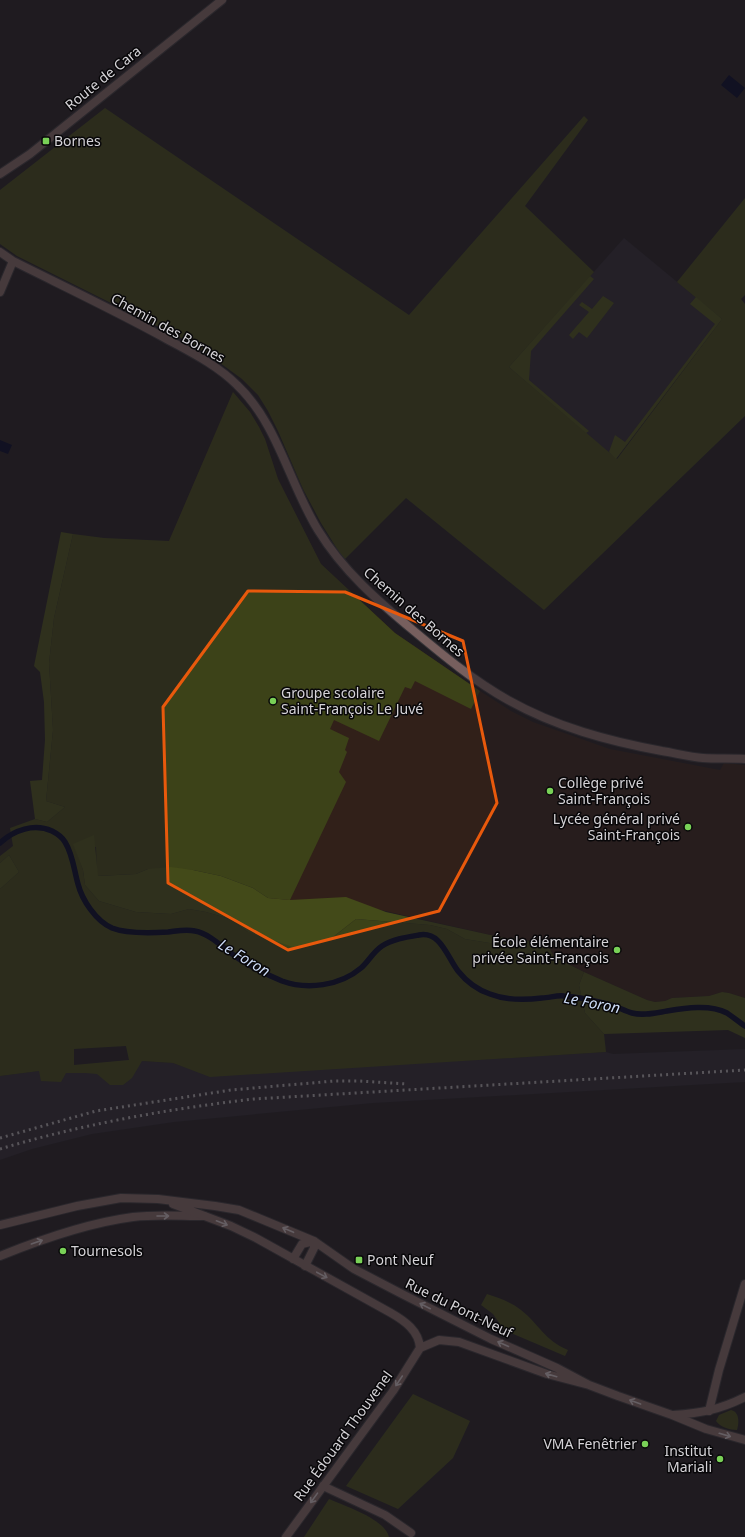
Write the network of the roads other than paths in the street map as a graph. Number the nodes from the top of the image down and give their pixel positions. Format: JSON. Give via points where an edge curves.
{"nodes":[{"id":1,"x":222,"y":0,"type":"edge"},
{"id":2,"x":0,"y":174,"type":"edge"},
{"id":3,"x":0,"y":252,"type":"edge"},
{"id":4,"x":13,"y":261,"type":"junction"},
{"id":5,"x":0,"y":292,"type":"edge"},
{"id":6,"x":745,"y":759,"type":"edge"},
{"id":7,"x":163,"y":1200,"type":"junction"},
{"id":8,"x":204,"y":1216,"type":"junction"},
{"id":9,"x":0,"y":1225,"type":"edge"},
{"id":10,"x":314,"y":1241,"type":"junction"},
{"id":11,"x":0,"y":1256,"type":"edge"},
{"id":12,"x":293,"y":1259,"type":"junction"},
{"id":13,"x":305,"y":1266,"type":"junction"},
{"id":14,"x":745,"y":1284,"type":"edge"},
{"id":15,"x":420,"y":1348,"type":"junction"},
{"id":16,"x":588,"y":1385,"type":"junction"},
{"id":17,"x":745,"y":1397,"type":"edge"},
{"id":18,"x":709,"y":1411,"type":"junction"},
{"id":19,"x":672,"y":1415,"type":"junction"},
{"id":20,"x":745,"y":1440,"type":"edge"},
{"id":21,"x":323,"y":1486,"type":"junction"},
{"id":22,"x":411,"y":1533,"type":"dead end"},
{"id":23,"x":286,"y":1537,"type":"edge"}],
"edges":[{"from":1,"to":2,"type":"street","name":"Route de Cara"},
{"from":3,"to":4,"type":"street","name":"Chemin des Bornes"},
{"from":4,"to":5,"type":"street"},
{"from":4,"to":6,"type":"street","name":"Chemin des Bornes","via":[[187,350],[235,383],[250,398],[272,432],[302,502],[334,554],[375,598],[466,674],[529,711],[555,723],[595,736],[689,756]]},
{"from":7,"to":8,"type":"street","name":"Rue du Pont-Neuf"},
{"from":7,"to":9,"type":"street","name":"Rue du Pont-Neuf","via":[[112,1199]]},
{"from":10,"to":7,"type":"street","name":"Rue du Pont-Neuf","one_way":true,"via":[[239,1210]]},
{"from":11,"to":8,"type":"street","name":"Rue du Pont-Neuf","one_way":true,"via":[[66,1233],[124,1219],[150,1216]]},
{"from":8,"to":12,"type":"street","name":"Rue du Pont-Neuf","one_way":true,"via":[[256,1238]]},
{"from":10,"to":12,"type":"street","via":[[302,1244]]},
{"from":10,"to":13,"type":"street","via":[[314,1248]]},
{"from":16,"to":10,"type":"street","name":"Rue du Pont-Neuf","one_way":true,"via":[[354,1269]]},
{"from":12,"to":13,"type":"street","name":"Rue du Pont-Neuf"},
{"from":13,"to":15,"type":"street","name":"Rue du Pont-Neuf","one_way":true,"via":[[404,1321],[418,1337]]},
{"from":14,"to":18,"type":"street"},
{"from":16,"to":15,"type":"street","name":"Rue du Pont-Neuf","one_way":true,"via":[[547,1374],[459,1342],[439,1340]]},
{"from":15,"to":21,"type":"street","name":"Rue Édouard Thouvenel","one_way":true,"via":[[393,1391]]},
{"from":19,"to":16,"type":"street","name":"Rue du Pont-Neuf","one_way":true},
{"from":17,"to":18,"type":"street"},
{"from":18,"to":19,"type":"street"},
{"from":19,"to":20,"type":"street","name":"Rue du Pont-Neuf","one_way":true,"via":[[706,1429]]},
{"from":21,"to":22,"type":"street","via":[[385,1515]]},
{"from":21,"to":23,"type":"street","name":"Rue Édouard Thouvenel","one_way":true}]}
